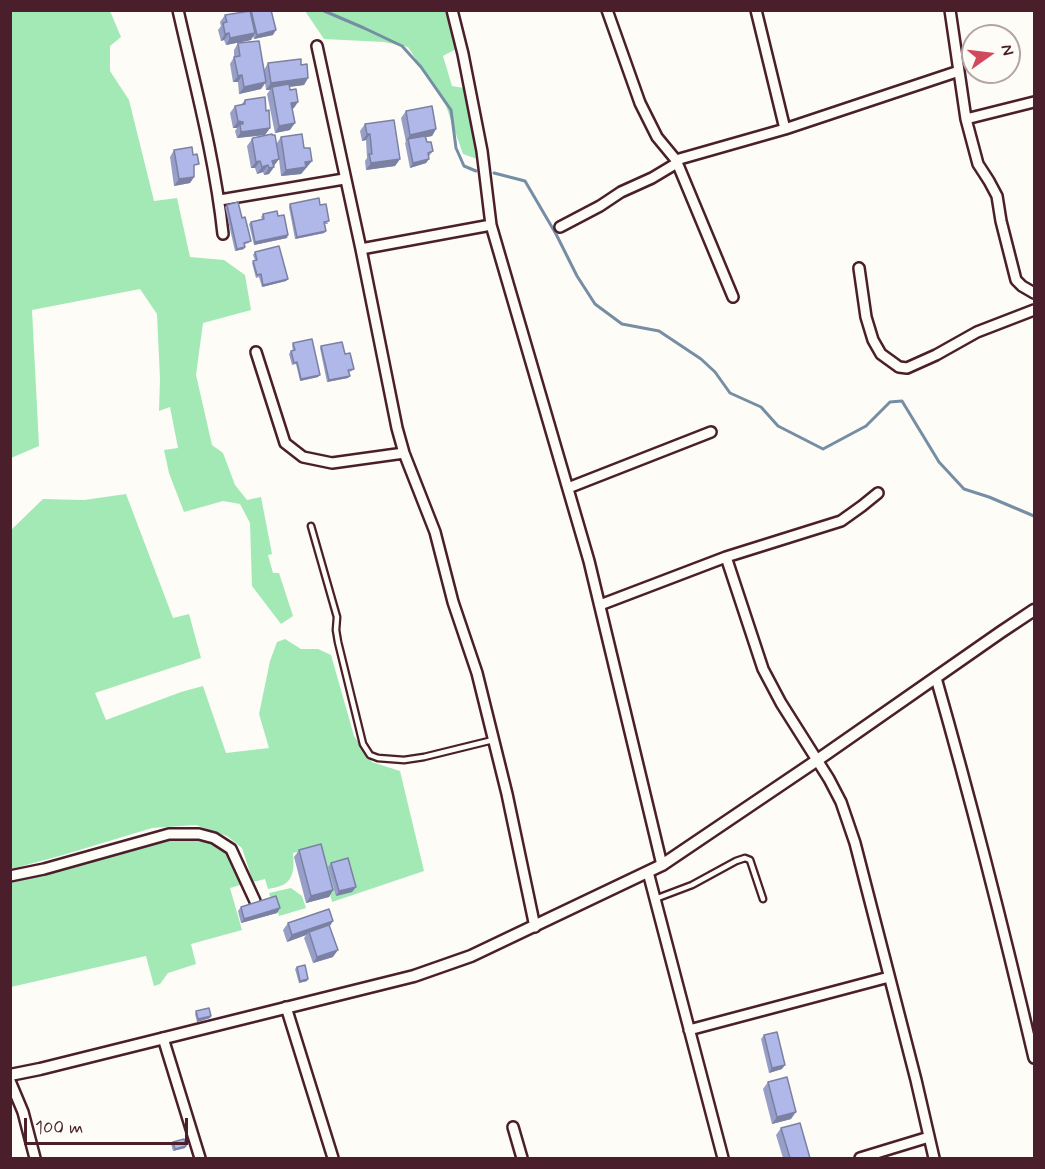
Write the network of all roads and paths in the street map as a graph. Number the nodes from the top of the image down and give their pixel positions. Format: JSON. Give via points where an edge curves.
{"nodes":[{"id":1,"x":178,"y":10,"type":"edge"},
{"id":2,"x":452,"y":10,"type":"edge"},
{"id":3,"x":607,"y":10,"type":"edge"},
{"id":4,"x":756,"y":10,"type":"edge"},
{"id":5,"x":950,"y":10,"type":"edge"},
{"id":6,"x":317,"y":46,"type":"dead end"},
{"id":7,"x":959,"y":71,"type":"junction"},
{"id":8,"x":1035,"y":102,"type":"edge"},
{"id":9,"x":966,"y":119,"type":"junction"},
{"id":10,"x":785,"y":129,"type":"junction"},
{"id":11,"x":677,"y":161,"type":"junction"},
{"id":12,"x":345,"y":179,"type":"junction"},
{"id":13,"x":220,"y":200,"type":"junction"},
{"id":14,"x":491,"y":225,"type":"junction"},
{"id":15,"x":560,"y":227,"type":"dead end"},
{"id":16,"x":223,"y":234,"type":"dead end"},
{"id":17,"x":360,"y":249,"type":"junction"},
{"id":18,"x":859,"y":268,"type":"dead end"},
{"id":19,"x":1035,"y":293,"type":"edge"},
{"id":20,"x":733,"y":297,"type":"dead end"},
{"id":21,"x":1035,"y":310,"type":"edge"},
{"id":22,"x":256,"y":352,"type":"dead end"},
{"id":23,"x":711,"y":432,"type":"dead end"},
{"id":24,"x":404,"y":453,"type":"junction"},
{"id":25,"x":568,"y":488,"type":"junction"},
{"id":26,"x":878,"y":493,"type":"dead end"},
{"id":27,"x":311,"y":526,"type":"dead end"},
{"id":28,"x":726,"y":556,"type":"junction"},
{"id":29,"x":600,"y":605,"type":"junction"},
{"id":30,"x":1035,"y":610,"type":"edge"},
{"id":31,"x":936,"y":678,"type":"junction"},
{"id":32,"x":493,"y":740,"type":"junction"},
{"id":33,"x":816,"y":761,"type":"junction"},
{"id":34,"x":662,"y":865,"type":"junction"},
{"id":35,"x":648,"y":872,"type":"junction"},
{"id":36,"x":10,"y":876,"type":"edge"},
{"id":37,"x":655,"y":899,"type":"junction"},
{"id":38,"x":763,"y":899,"type":"dead end"},
{"id":39,"x":255,"y":901,"type":"edge"},
{"id":40,"x":534,"y":927,"type":"junction"},
{"id":41,"x":889,"y":977,"type":"junction"},
{"id":42,"x":286,"y":1007,"type":"junction"},
{"id":43,"x":689,"y":1030,"type":"junction"},
{"id":44,"x":164,"y":1038,"type":"junction"},
{"id":45,"x":1035,"y":1058,"type":"edge"},
{"id":46,"x":10,"y":1075,"type":"edge"},
{"id":47,"x":10,"y":1081,"type":"edge"},
{"id":48,"x":513,"y":1127,"type":"dead end"},
{"id":49,"x":929,"y":1137,"type":"junction"},
{"id":50,"x":35,"y":1158,"type":"edge"},
{"id":51,"x":200,"y":1158,"type":"edge"},
{"id":52,"x":333,"y":1158,"type":"edge"},
{"id":53,"x":522,"y":1158,"type":"edge"},
{"id":54,"x":723,"y":1158,"type":"edge"},
{"id":55,"x":860,"y":1158,"type":"edge"},
{"id":56,"x":934,"y":1158,"type":"edge"}],
"edges":[{"from":1,"to":13,"type":"street"},
{"from":2,"to":14,"type":"street","via":[[482,151]]},
{"from":3,"to":11,"type":"street","via":[[640,103],[657,137]]},
{"from":4,"to":10,"type":"street"},
{"from":5,"to":7,"type":"street"},
{"from":6,"to":12,"type":"street"},
{"from":7,"to":9,"type":"street"},
{"from":7,"to":10,"type":"street"},
{"from":8,"to":9,"type":"street"},
{"from":9,"to":19,"type":"street","via":[[978,164],[997,196],[1016,280]]},
{"from":10,"to":11,"type":"street"},
{"from":11,"to":15,"type":"street"},
{"from":11,"to":20,"type":"street"},
{"from":12,"to":13,"type":"street"},
{"from":12,"to":17,"type":"street"},
{"from":13,"to":16,"type":"street"},
{"from":14,"to":17,"type":"street"},
{"from":14,"to":25,"type":"street"},
{"from":17,"to":24,"type":"street"},
{"from":18,"to":21,"type":"street","via":[[873,340],[881,354],[898,367],[907,368],[977,332]]},
{"from":22,"to":24,"type":"street","via":[[285,443],[303,457],[332,463]]},
{"from":23,"to":25,"type":"street"},
{"from":24,"to":32,"type":"street","via":[[435,532]]},
{"from":25,"to":29,"type":"street"},
{"from":26,"to":28,"type":"street","via":[[841,521]]},
{"from":27,"to":32,"type":"lane","via":[[337,617],[338,642],[363,744],[370,755],[404,760]]},
{"from":28,"to":29,"type":"street"},
{"from":28,"to":33,"type":"street","via":[[763,669]]},
{"from":29,"to":34,"type":"street"},
{"from":30,"to":31,"type":"street"},
{"from":31,"to":33,"type":"street"},
{"from":31,"to":45,"type":"street"},
{"from":32,"to":40,"type":"street"},
{"from":33,"to":34,"type":"street"},
{"from":33,"to":41,"type":"street","via":[[841,802],[855,843]]},
{"from":34,"to":35,"type":"street"},
{"from":35,"to":37,"type":"street"},
{"from":35,"to":40,"type":"street"},
{"from":36,"to":39,"type":"street","via":[[169,834],[199,834],[231,849]]},
{"from":37,"to":38,"type":"lane","via":[[745,858],[750,861]]},
{"from":37,"to":43,"type":"street"},
{"from":40,"to":42,"type":"street","via":[[471,956],[414,976]]},
{"from":41,"to":43,"type":"street"},
{"from":41,"to":49,"type":"street"},
{"from":42,"to":44,"type":"street"},
{"from":42,"to":52,"type":"street"},
{"from":43,"to":54,"type":"street"},
{"from":44,"to":46,"type":"street"},
{"from":44,"to":51,"type":"street"},
{"from":47,"to":50,"type":"street"},
{"from":48,"to":53,"type":"street"},
{"from":49,"to":55,"type":"street"},
{"from":49,"to":56,"type":"street"}]}
